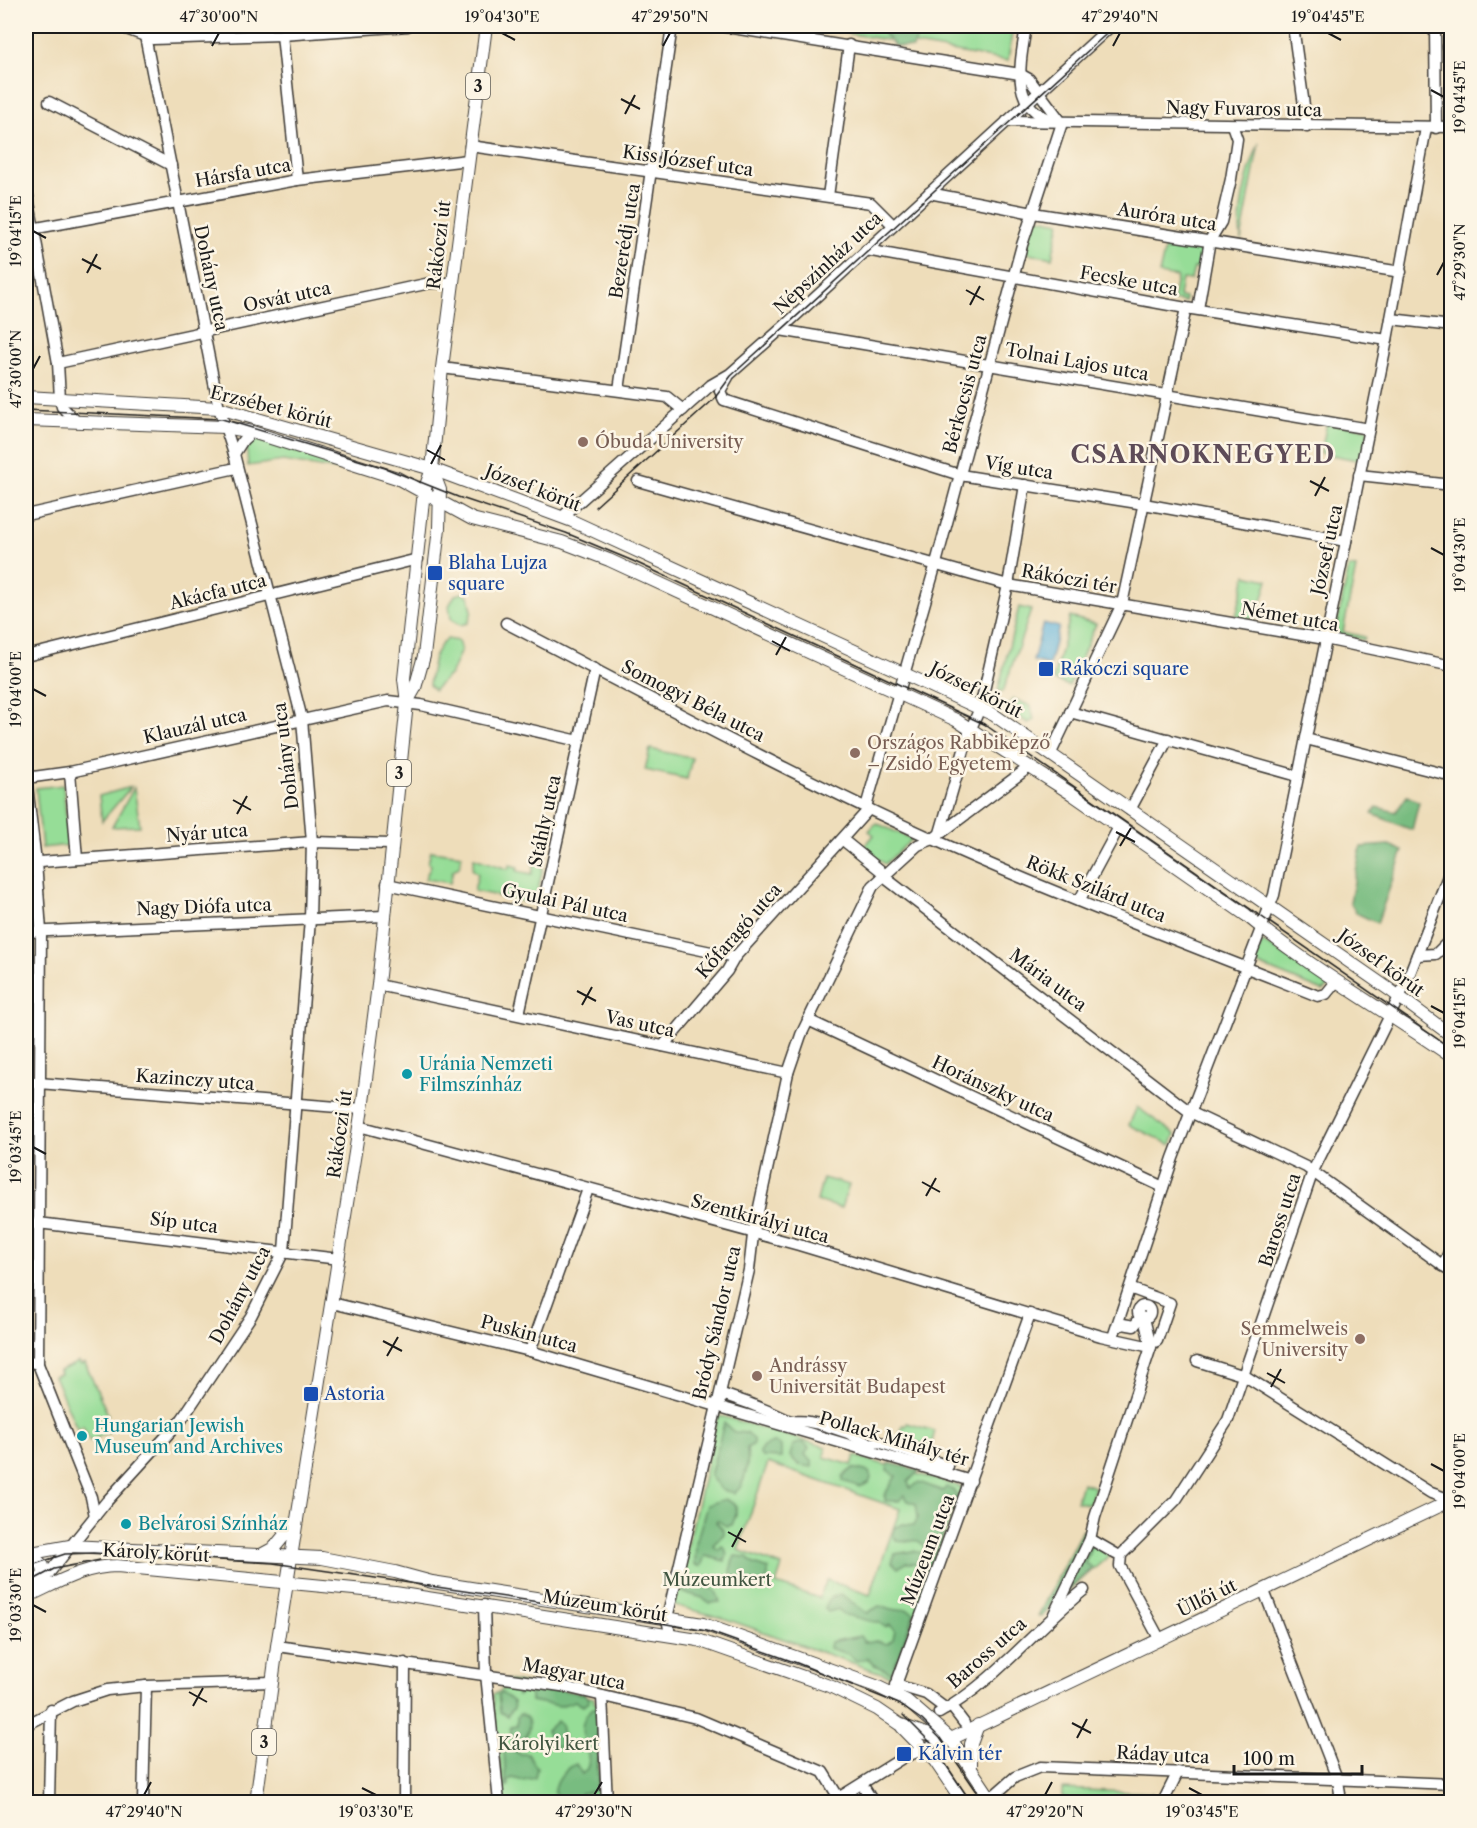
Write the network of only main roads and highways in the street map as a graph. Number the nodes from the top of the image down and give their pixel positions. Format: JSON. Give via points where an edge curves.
{"nodes":[{"id":1,"x":486,"y":26,"type":"edge"},
{"id":2,"x":26,"y":397,"type":"edge"},
{"id":3,"x":26,"y":420,"type":"edge"},
{"id":4,"x":432,"y":469,"type":"junction"},
{"id":5,"x":432,"y":497,"type":"junction"},
{"id":6,"x":407,"y":703,"type":"junction"},
{"id":7,"x":1452,"y":1036,"type":"edge"},
{"id":8,"x":1452,"y":1057,"type":"edge"},
{"id":9,"x":1451,"y":1500,"type":"edge"},
{"id":10,"x":299,"y":1518,"type":"junction"},
{"id":11,"x":26,"y":1555,"type":"edge"},
{"id":12,"x":260,"y":1555,"type":"junction"},
{"id":13,"x":290,"y":1569,"type":"junction"},
{"id":14,"x":27,"y":1597,"type":"edge"},
{"id":15,"x":942,"y":1712,"type":"junction"},
{"id":16,"x":899,"y":1724,"type":"junction"},
{"id":17,"x":978,"y":1725,"type":"junction"},
{"id":18,"x":951,"y":1739,"type":"junction"},
{"id":19,"x":971,"y":1766,"type":"junction"},
{"id":20,"x":992,"y":1800,"type":"edge"},
{"id":21,"x":256,"y":1803,"type":"edge"},
{"id":22,"x":963,"y":1803,"type":"edge"}],
"edges":[{"from":1,"to":4,"type":"main road","name":"Rákóczi út","number":"3"},
{"from":2,"to":4,"type":"main road","name":"Erzsébet körút","via":[[219,408]]},
{"from":3,"to":5,"type":"main road","name":"Erzsébet körút","via":[[225,427],[252,432],[397,478]]},
{"from":4,"to":5,"type":"main road","name":"Rákóczi út","number":"3"},
{"from":4,"to":5,"type":"main road","name":"Rákóczi út","number":"3","via":[[440,490]]},
{"from":4,"to":7,"type":"main road","name":"József körút","via":[[562,517],[980,708],[1051,753]]},
{"from":5,"to":6,"type":"main road","name":"Rákóczi út","number":"3","via":[[418,559],[404,680]]},
{"from":5,"to":6,"type":"main road","name":"Rákóczi út","number":"3","via":[[424,656]]},
{"from":5,"to":8,"type":"main road","name":"József körút","via":[[472,519],[562,542],[609,560],[899,692],[970,729],[1119,827],[1335,983]]},
{"from":6,"to":10,"type":"main road","name":"Rákóczi út","number":"3","via":[[362,1109]]},
{"from":9,"to":17,"type":"main road","name":"Üllői út"},
{"from":10,"to":12,"type":"main road","via":[[274,1548]]},
{"from":10,"to":13,"type":"main road","name":"Rákóczi út","number":"3"},
{"from":11,"to":12,"type":"main road","name":"Károly körút","via":[[70,1546]]},
{"from":11,"to":14,"type":"main road","via":[[44,1566],[44,1574]]},
{"from":12,"to":13,"type":"main road","name":"Károly körút"},
{"from":13,"to":14,"type":"main road","name":"Károly körút","via":[[104,1566],[76,1574]]},
{"from":13,"to":15,"type":"main road","name":"Múzeum körút","via":[[322,1558],[432,1582],[722,1629],[897,1690]]},
{"from":13,"to":16,"type":"main road","name":"Múzeum körút","via":[[716,1645],[806,1677],[867,1704]]},
{"from":13,"to":21,"type":"main road","number":"3"},
{"from":15,"to":17,"type":"main road","via":[[950,1728]]},
{"from":15,"to":18,"type":"main road"},
{"from":16,"to":18,"type":"main road"},
{"from":16,"to":22,"type":"main road","via":[[944,1774]]},
{"from":17,"to":18,"type":"main road","name":"Üllői út"},
{"from":17,"to":19,"type":"main road","via":[[971,1744]]},
{"from":18,"to":19,"type":"main road"},
{"from":19,"to":20,"type":"main road"}]}
